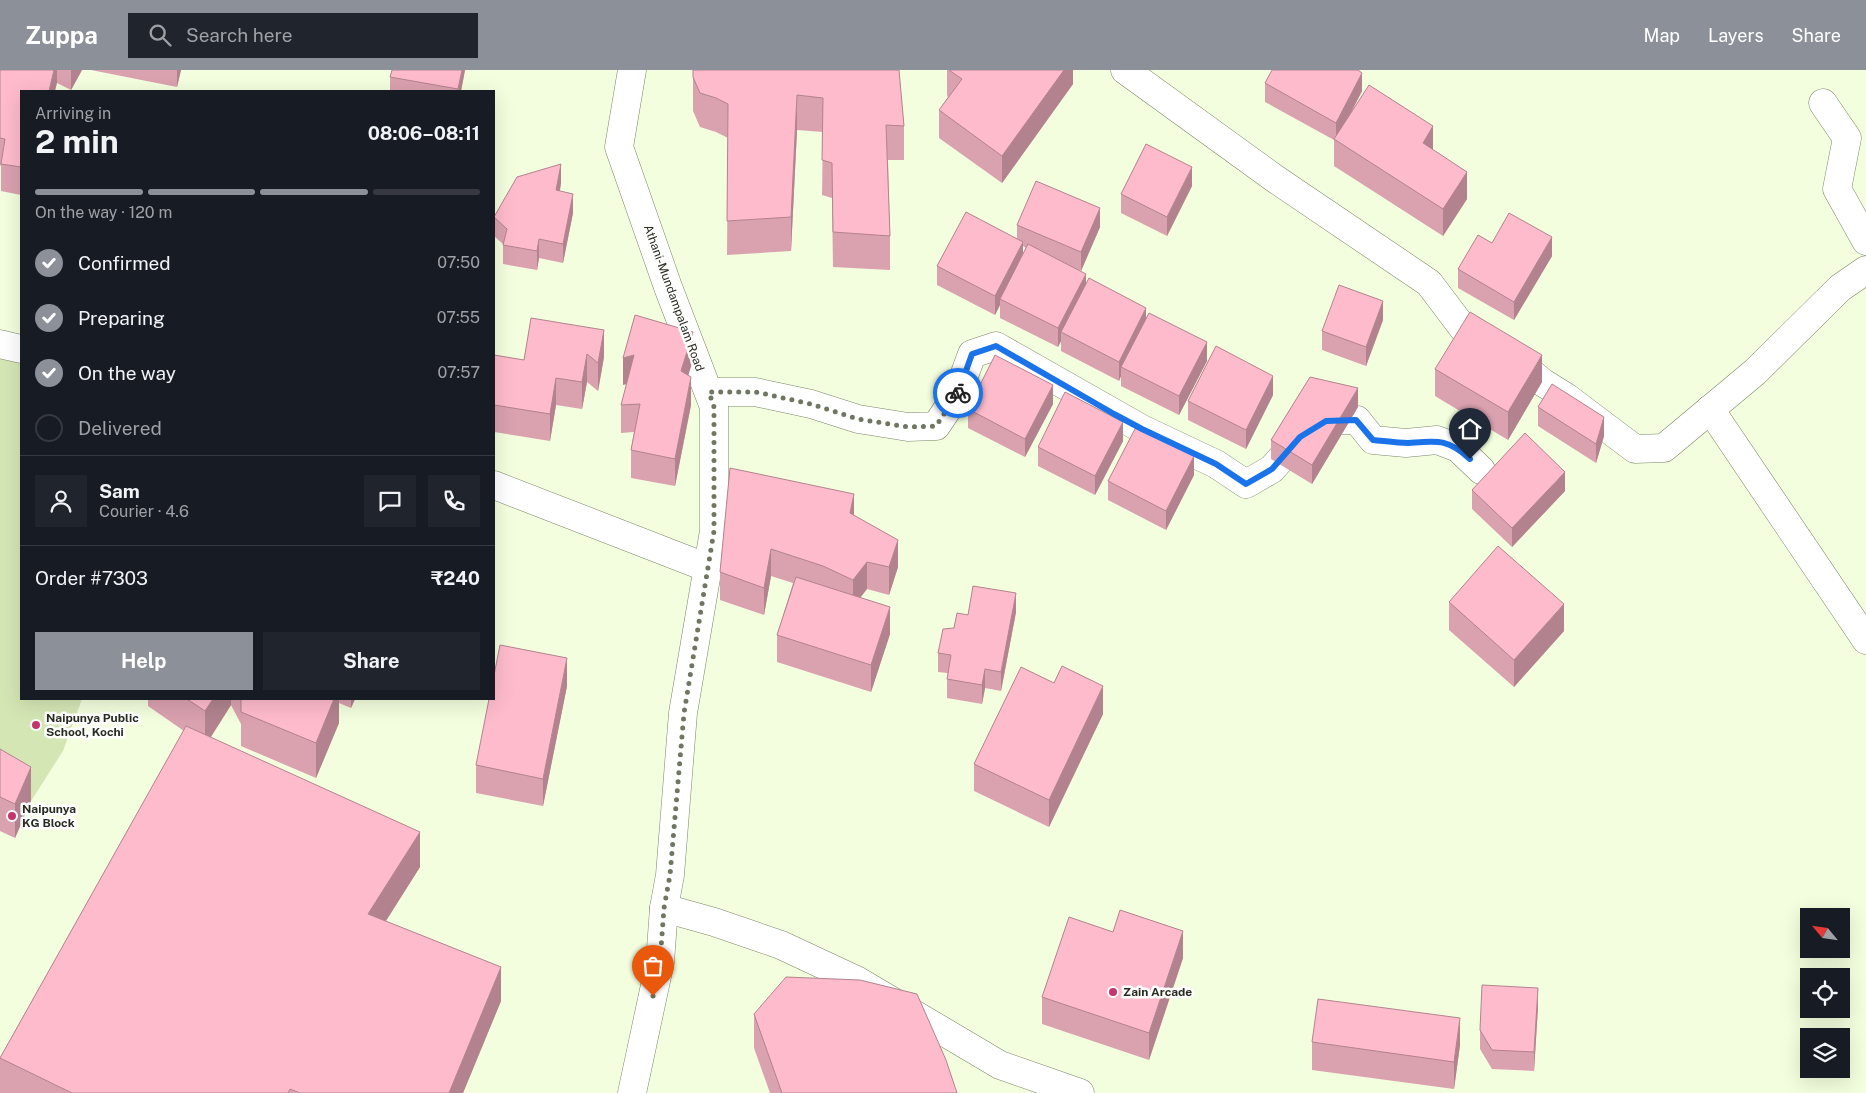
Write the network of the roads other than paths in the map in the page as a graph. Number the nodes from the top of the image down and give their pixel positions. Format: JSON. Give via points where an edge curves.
{"nodes":[{"id":1,"x":632,"y":70,"type":"edge"},
{"id":2,"x":1125,"y":70,"type":"edge"},
{"id":3,"x":1823,"y":103,"type":"dead end"},
{"id":4,"x":1866,"y":241,"type":"edge"},
{"id":5,"x":1866,"y":270,"type":"edge"},
{"id":6,"x":0,"y":344,"type":"edge"},
{"id":7,"x":20,"y":349,"type":"edge"},
{"id":8,"x":709,"y":392,"type":"junction"},
{"id":9,"x":1710,"y":409,"type":"junction"},
{"id":10,"x":1482,"y":470,"type":"dead end"},
{"id":11,"x":495,"y":485,"type":"edge"},
{"id":12,"x":708,"y":568,"type":"junction"},
{"id":13,"x":1866,"y":640,"type":"edge"},
{"id":14,"x":664,"y":908,"type":"junction"},
{"id":15,"x":632,"y":1093,"type":"edge"},
{"id":16,"x":1080,"y":1093,"type":"edge"}],
"edges":[{"from":1,"to":8,"type":"street","name":"Athani-Mundampalam Road","via":[[619,147]]},
{"from":2,"to":9,"type":"street","via":[[1274,178],[1429,283],[1478,348],[1523,366],[1635,449],[1664,448]]},
{"from":3,"to":4,"type":"street","via":[[1847,138],[1837,189]]},
{"from":5,"to":9,"type":"street","via":[[1840,288],[1755,372]]},
{"from":6,"to":7,"type":"street"},
{"from":8,"to":10,"type":"street","via":[[756,392],[858,419],[908,427],[936,426],[957,395],[972,354],[996,346],[1134,425],[1216,464],[1246,484],[1272,469],[1300,437],[1326,421],[1356,420],[1373,440],[1406,443],[1437,440],[1458,448]]},
{"from":8,"to":12,"type":"street","name":"Athani-Mundampalam Road","via":[[714,407],[714,531]]},
{"from":9,"to":13,"type":"street"},
{"from":11,"to":12,"type":"street"},
{"from":12,"to":14,"type":"street","name":"Athani-Mundampalam Road","via":[[684,713],[670,875]]},
{"from":14,"to":15,"type":"street","name":"Athani-Mundampalam Road","via":[[660,962]]},
{"from":14,"to":16,"type":"street","via":[[781,945],[858,981],[1000,1065]]}]}
